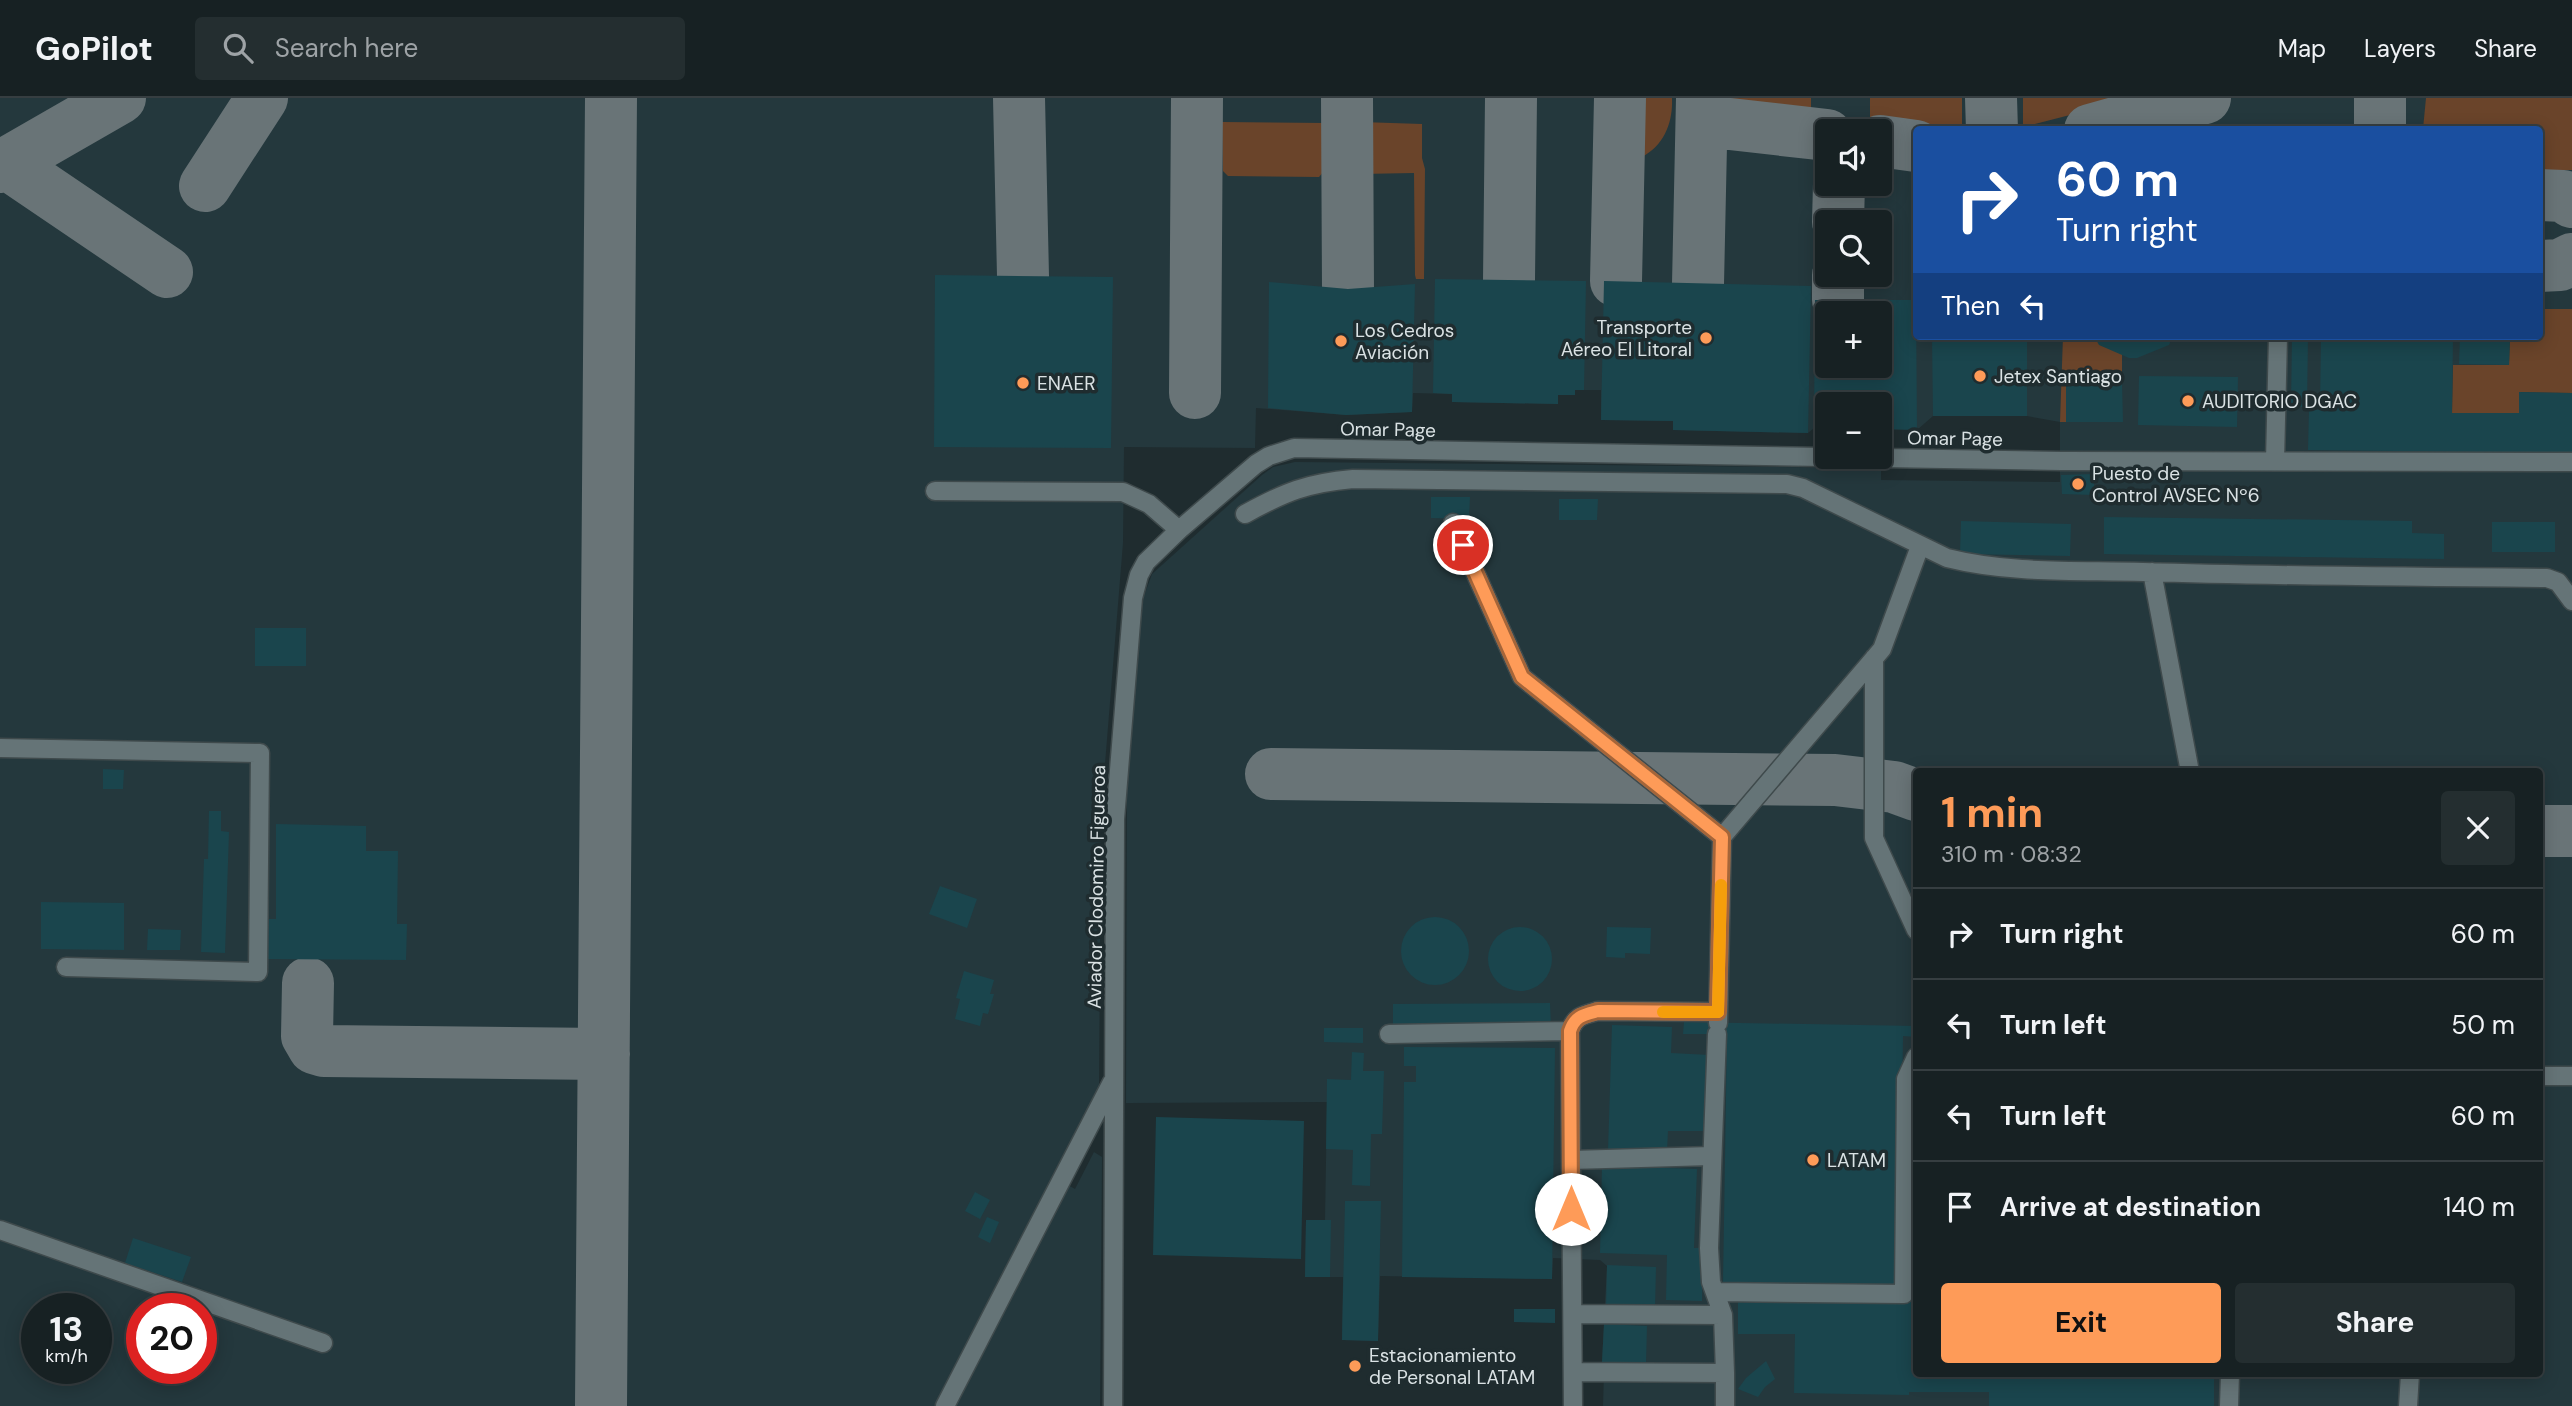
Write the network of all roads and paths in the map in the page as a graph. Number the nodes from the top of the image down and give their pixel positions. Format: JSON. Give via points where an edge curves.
{"nodes":[{"id":1,"x":2278,"y":340,"type":"edge"},
{"id":2,"x":1294,"y":449,"type":"joint"},
{"id":3,"x":2275,"y":461,"type":"junction"},
{"id":4,"x":2572,"y":462,"type":"edge"},
{"id":5,"x":935,"y":491,"type":"dead end"},
{"id":6,"x":1245,"y":514,"type":"dead end"},
{"id":7,"x":1453,"y":523,"type":"dead end"},
{"id":8,"x":1179,"y":530,"type":"junction"},
{"id":9,"x":1920,"y":546,"type":"junction"},
{"id":10,"x":2152,"y":572,"type":"junction"},
{"id":11,"x":2572,"y":601,"type":"edge"},
{"id":12,"x":1874,"y":658,"type":"junction"},
{"id":13,"x":0,"y":748,"type":"edge"},
{"id":14,"x":2189,"y":768,"type":"edge"},
{"id":15,"x":1722,"y":837,"type":"junction"},
{"id":16,"x":1913,"y":923,"type":"edge"},
{"id":17,"x":66,"y":967,"type":"dead end"},
{"id":18,"x":1718,"y":1023,"type":"junction"},
{"id":19,"x":1570,"y":1031,"type":"junction"},
{"id":20,"x":1389,"y":1034,"type":"dead end"},
{"id":21,"x":1913,"y":1064,"type":"edge"},
{"id":22,"x":2543,"y":1076,"type":"edge"},
{"id":23,"x":2572,"y":1076,"type":"edge"},
{"id":24,"x":1114,"y":1078,"type":"junction"},
{"id":25,"x":1711,"y":1156,"type":"junction"},
{"id":26,"x":1571,"y":1160,"type":"junction"},
{"id":27,"x":0,"y":1230,"type":"edge"},
{"id":28,"x":1715,"y":1292,"type":"junction"},
{"id":29,"x":1573,"y":1305,"type":"junction"},
{"id":30,"x":1723,"y":1315,"type":"junction"},
{"id":31,"x":323,"y":1343,"type":"dead end"},
{"id":32,"x":1573,"y":1372,"type":"junction"},
{"id":33,"x":1725,"y":1373,"type":"junction"},
{"id":34,"x":2230,"y":1377,"type":"edge"},
{"id":35,"x":2410,"y":1377,"type":"edge"},
{"id":36,"x":945,"y":1406,"type":"edge"},
{"id":37,"x":1113,"y":1406,"type":"edge"},
{"id":38,"x":1573,"y":1406,"type":"edge"},
{"id":39,"x":1726,"y":1406,"type":"edge"},
{"id":40,"x":2229,"y":1406,"type":"edge"},
{"id":41,"x":2409,"y":1406,"type":"edge"}],
"edges":[{"from":1,"to":3,"type":"street"},
{"from":2,"to":3,"type":"street","name":"Omar Page"},
{"from":2,"to":8,"type":"street","name":"Aviador Clodomiro Figueroa","via":[[1256,464]]},
{"from":3,"to":4,"type":"street","name":"Omar Page"},
{"from":5,"to":8,"type":"street","via":[[1124,492],[1149,504]]},
{"from":6,"to":9,"type":"street","via":[[1316,482],[1787,484]]},
{"from":7,"to":15,"type":"street","via":[[1522,677]]},
{"from":8,"to":24,"type":"street","name":"Aviador Clodomiro Figueroa","via":[[1146,562],[1133,598],[1115,819]]},
{"from":9,"to":10,"type":"street","via":[[1947,558],[2010,568]]},
{"from":9,"to":12,"type":"street","via":[[1882,649]]},
{"from":10,"to":11,"type":"street","via":[[2547,578],[2558,582]]},
{"from":10,"to":14,"type":"street"},
{"from":12,"to":15,"type":"street"},
{"from":12,"to":16,"type":"street","via":[[1874,838]]},
{"from":13,"to":17,"type":"street","via":[[260,753],[258,972]]},
{"from":15,"to":18,"type":"street"},
{"from":18,"to":19,"type":"street","via":[[1598,1011],[1580,1016]]},
{"from":18,"to":25,"type":"street"},
{"from":19,"to":20,"type":"street"},
{"from":19,"to":26,"type":"street"},
{"from":21,"to":28,"type":"street","via":[[1906,1079],[1904,1294]]},
{"from":22,"to":23,"type":"street"},
{"from":24,"to":36,"type":"street"},
{"from":24,"to":37,"type":"street","name":"Aviador Clodomiro Figueroa"},
{"from":25,"to":26,"type":"street"},
{"from":25,"to":28,"type":"street","via":[[1709,1248]]},
{"from":26,"to":29,"type":"street"},
{"from":27,"to":31,"type":"street"},
{"from":28,"to":30,"type":"street"},
{"from":29,"to":30,"type":"street"},
{"from":29,"to":32,"type":"street"},
{"from":30,"to":33,"type":"street"},
{"from":32,"to":33,"type":"street"},
{"from":32,"to":38,"type":"street"},
{"from":33,"to":39,"type":"street"},
{"from":34,"to":40,"type":"street"},
{"from":35,"to":41,"type":"street"}]}
